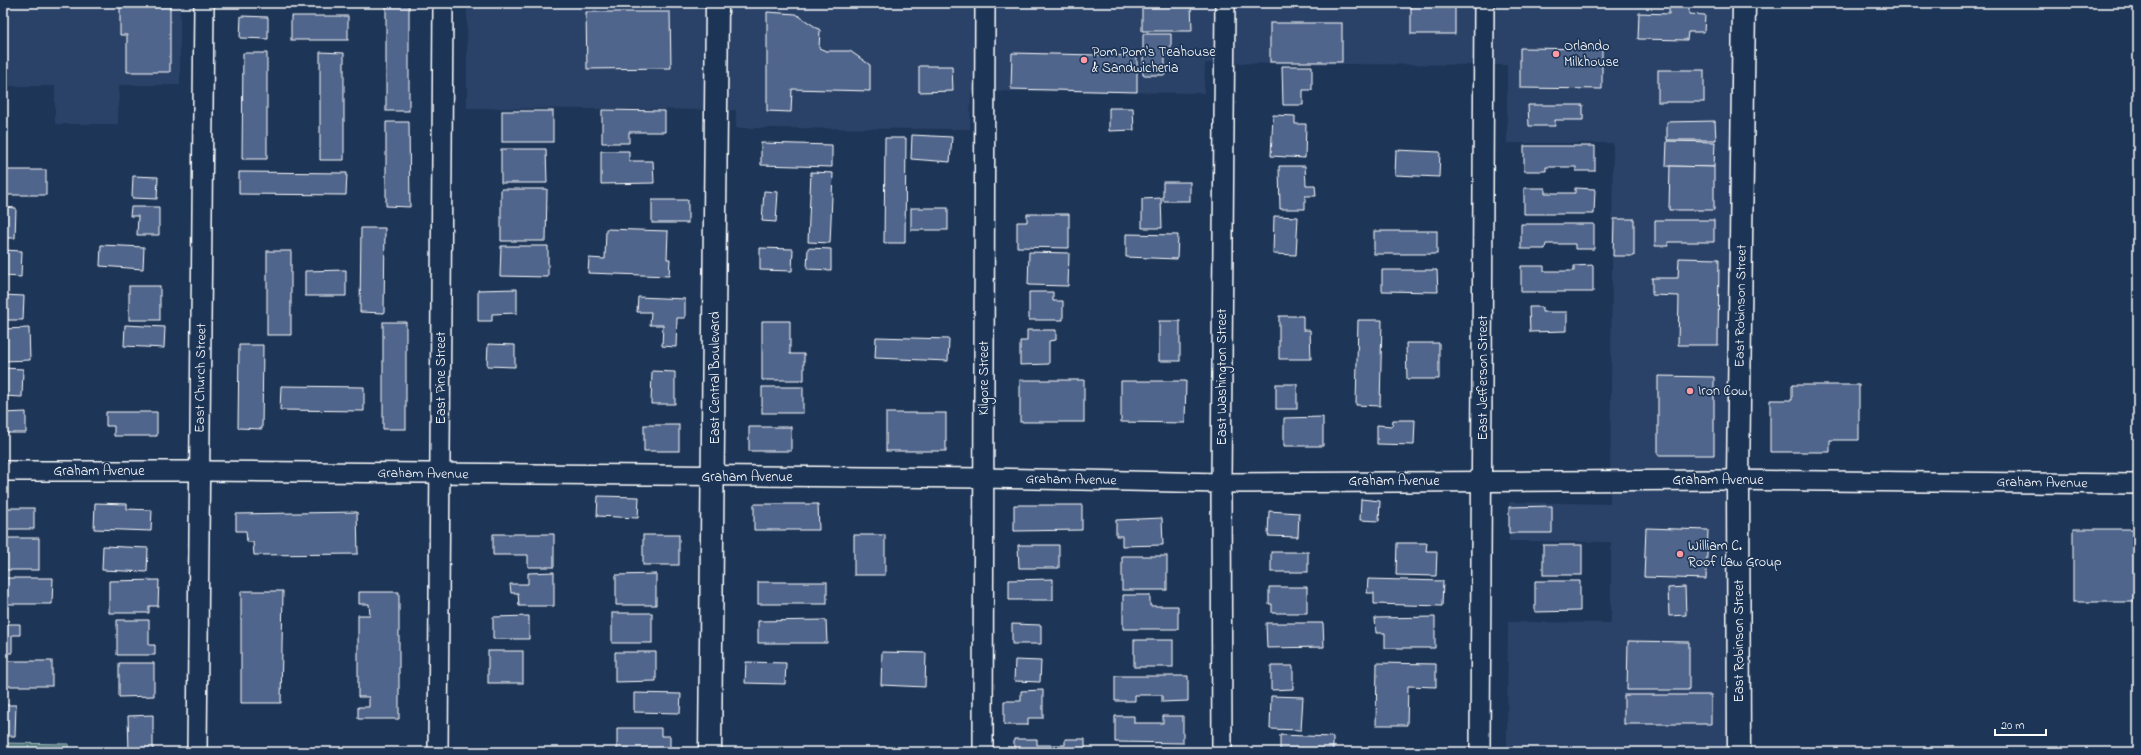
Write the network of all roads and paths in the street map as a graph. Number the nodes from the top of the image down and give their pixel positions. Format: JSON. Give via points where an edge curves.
{"nodes":[{"id":1,"x":204,"y":3,"type":"edge"},
{"id":2,"x":443,"y":3,"type":"edge"},
{"id":3,"x":717,"y":3,"type":"edge"},
{"id":4,"x":985,"y":3,"type":"edge"},
{"id":5,"x":1225,"y":3,"type":"edge"},
{"id":6,"x":1484,"y":3,"type":"edge"},
{"id":7,"x":1744,"y":3,"type":"edge"},
{"id":8,"x":200,"y":471,"type":"junction"},
{"id":9,"x":3,"y":472,"type":"edge"},
{"id":10,"x":440,"y":474,"type":"junction"},
{"id":11,"x":714,"y":477,"type":"junction"},
{"id":12,"x":984,"y":478,"type":"junction"},
{"id":13,"x":1738,"y":480,"type":"junction"},
{"id":14,"x":1482,"y":481,"type":"junction"},
{"id":15,"x":1221,"y":483,"type":"junction"},
{"id":16,"x":2138,"y":484,"type":"edge"},
{"id":17,"x":197,"y":752,"type":"edge"},
{"id":18,"x":438,"y":752,"type":"edge"},
{"id":19,"x":710,"y":752,"type":"edge"},
{"id":20,"x":982,"y":752,"type":"edge"},
{"id":21,"x":1222,"y":752,"type":"edge"},
{"id":22,"x":1480,"y":752,"type":"edge"},
{"id":23,"x":1739,"y":752,"type":"edge"}],
"edges":[{"from":1,"to":8,"type":"street","name":"East Church Street"},
{"from":2,"to":10,"type":"street","name":"East Pine Street"},
{"from":3,"to":11,"type":"street","name":"East Central Boulevard"},
{"from":4,"to":12,"type":"street","name":"Kilgore Street"},
{"from":5,"to":15,"type":"street","name":"East Washington Street"},
{"from":6,"to":14,"type":"street","name":"East Jefferson Street"},
{"from":7,"to":13,"type":"street","name":"East Robinson Street"},
{"from":8,"to":9,"type":"street","name":"Graham Avenue"},
{"from":8,"to":10,"type":"street","name":"Graham Avenue"},
{"from":8,"to":17,"type":"street","name":"East Church Street"},
{"from":10,"to":11,"type":"street","name":"Graham Avenue"},
{"from":10,"to":18,"type":"street","name":"East Pine Street"},
{"from":11,"to":12,"type":"street","name":"Graham Avenue"},
{"from":11,"to":19,"type":"street","name":"East Central Boulevard"},
{"from":12,"to":15,"type":"street","name":"Graham Avenue"},
{"from":12,"to":20,"type":"street","name":"Kilgore Street"},
{"from":13,"to":14,"type":"street","name":"Graham Avenue"},
{"from":13,"to":16,"type":"street","name":"Graham Avenue"},
{"from":13,"to":23,"type":"street","name":"East Robinson Street"},
{"from":14,"to":15,"type":"street","name":"Graham Avenue"},
{"from":14,"to":22,"type":"street","name":"East Jefferson Street"},
{"from":15,"to":21,"type":"street","name":"East Washington Street"}]}
